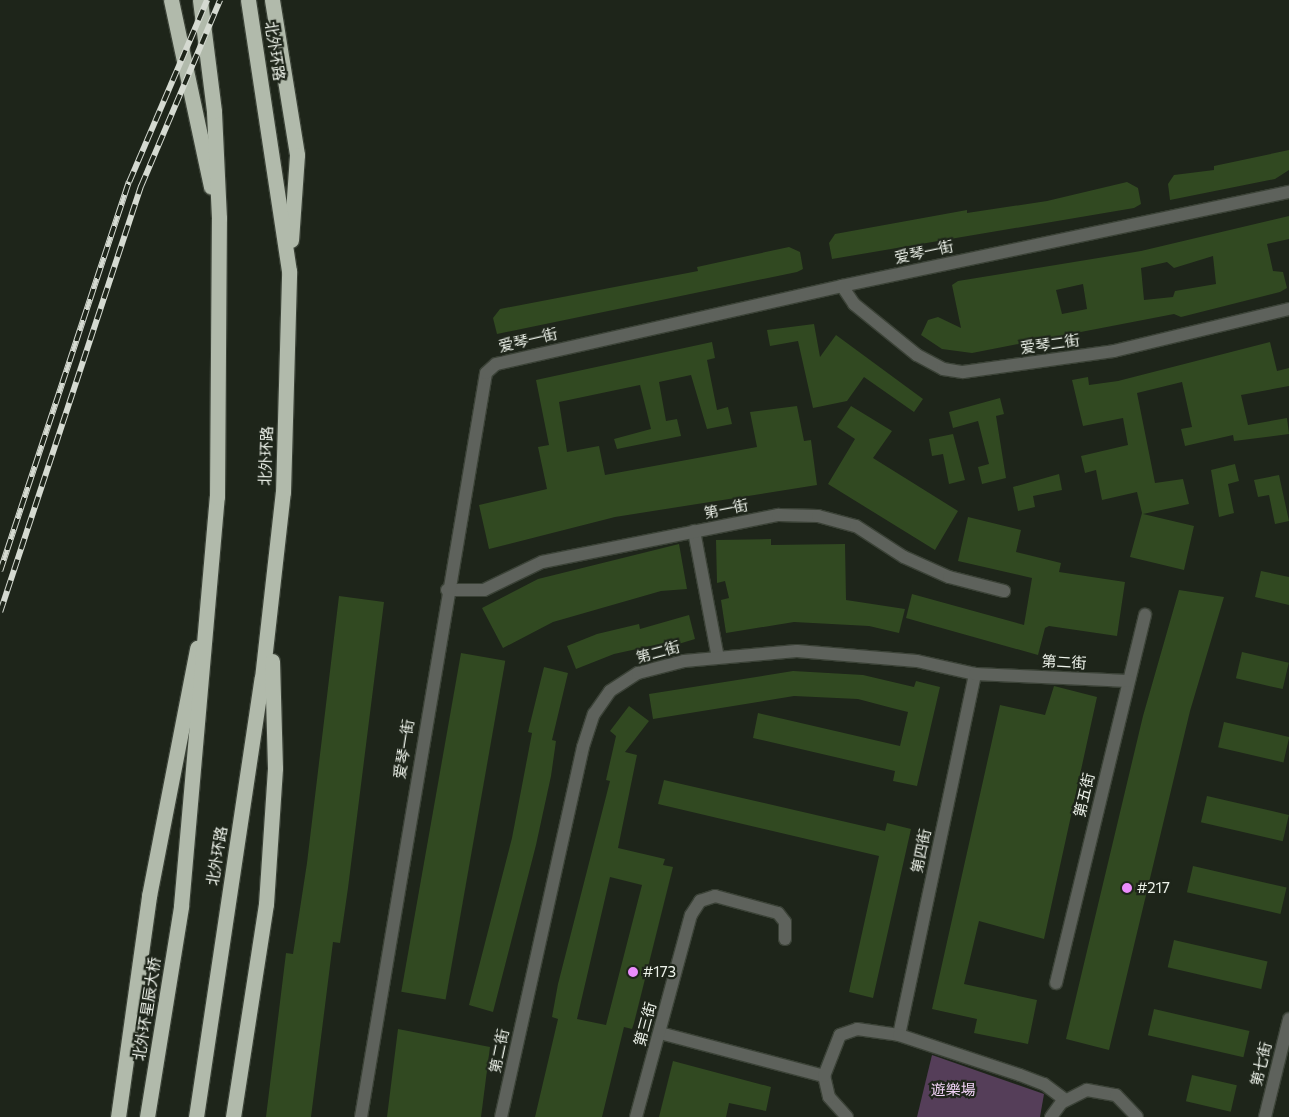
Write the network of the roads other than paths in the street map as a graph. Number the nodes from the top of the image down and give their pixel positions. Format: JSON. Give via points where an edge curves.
{"nodes":[{"id":1,"x":171,"y":0,"type":"edge"},
{"id":2,"x":200,"y":0,"type":"edge"},
{"id":3,"x":248,"y":0,"type":"edge"},
{"id":4,"x":272,"y":0,"type":"edge"},
{"id":5,"x":1289,"y":192,"type":"edge"},
{"id":6,"x":219,"y":218,"type":"junction"},
{"id":7,"x":289,"y":271,"type":"junction"},
{"id":8,"x":842,"y":286,"type":"junction"},
{"id":9,"x":1289,"y":310,"type":"edge"},
{"id":10,"x":694,"y":531,"type":"junction"},
{"id":11,"x":447,"y":590,"type":"junction"},
{"id":12,"x":1004,"y":591,"type":"dead end"},
{"id":13,"x":209,"y":595,"type":"junction"},
{"id":14,"x":270,"y":608,"type":"junction"},
{"id":15,"x":1145,"y":615,"type":"dead end"},
{"id":16,"x":718,"y":658,"type":"junction"},
{"id":17,"x":975,"y":674,"type":"junction"},
{"id":18,"x":1128,"y":681,"type":"junction"},
{"id":19,"x":181,"y":906,"type":"joint"},
{"id":20,"x":785,"y":938,"type":"dead end"},
{"id":21,"x":1056,"y":983,"type":"dead end"},
{"id":22,"x":1289,"y":1019,"type":"edge"},
{"id":23,"x":660,"y":1033,"type":"junction"},
{"id":24,"x":898,"y":1034,"type":"junction"},
{"id":25,"x":824,"y":1076,"type":"junction"},
{"id":26,"x":1065,"y":1100,"type":"junction"},
{"id":27,"x":118,"y":1117,"type":"edge"},
{"id":28,"x":148,"y":1117,"type":"edge"},
{"id":29,"x":196,"y":1117,"type":"edge"},
{"id":30,"x":233,"y":1117,"type":"edge"},
{"id":31,"x":360,"y":1117,"type":"edge"},
{"id":32,"x":501,"y":1117,"type":"edge"},
{"id":33,"x":636,"y":1117,"type":"edge"},
{"id":34,"x":847,"y":1117,"type":"edge"},
{"id":35,"x":1051,"y":1117,"type":"edge"},
{"id":36,"x":1137,"y":1117,"type":"edge"},
{"id":37,"x":1265,"y":1117,"type":"edge"}],
"edges":[{"from":1,"to":6,"type":"highway"},
{"from":2,"to":6,"type":"highway","name":"北外环路","via":[[214,111]]},
{"from":3,"to":7,"type":"highway","name":"北外环路"},
{"from":4,"to":7,"type":"highway","via":[[297,156]]},
{"from":5,"to":8,"type":"street","name":"爱琴一街"},
{"from":6,"to":13,"type":"highway","name":"北外环路","via":[[217,497]]},
{"from":7,"to":14,"type":"highway","name":"北外环路","via":[[283,492]]},
{"from":8,"to":9,"type":"street","name":"爱琴二街","via":[[854,304],[917,355],[943,369],[963,372],[1114,351]]},
{"from":8,"to":11,"type":"street","name":"爱琴一街","via":[[496,364],[481,386]]},
{"from":10,"to":11,"type":"street","name":"第一街","via":[[542,562],[484,590]]},
{"from":10,"to":12,"type":"street","name":"第一街","via":[[778,515],[818,516],[856,526],[904,557],[949,577]]},
{"from":10,"to":16,"type":"street"},
{"from":11,"to":31,"type":"street","name":"爱琴一街"},
{"from":13,"to":19,"type":"highway","name":"北外环路"},
{"from":13,"to":27,"type":"highway","via":[[174,751]]},
{"from":14,"to":29,"type":"highway","name":"北外环路"},
{"from":14,"to":30,"type":"highway","via":[[275,768],[266,904]]},
{"from":15,"to":18,"type":"street","name":"第五街"},
{"from":16,"to":17,"type":"street","name":"第二街","via":[[797,651],[917,661]]},
{"from":16,"to":32,"type":"street","name":"第二街","via":[[638,673],[610,692],[594,714]]},
{"from":17,"to":18,"type":"street","name":"第二街"},
{"from":17,"to":24,"type":"street","name":"第四街"},
{"from":18,"to":21,"type":"street","name":"第五街"},
{"from":19,"to":28,"type":"highway","name":"北外环星辰大桥"},
{"from":20,"to":23,"type":"street","name":"第三街","via":[[785,922],[778,913],[715,896],[700,901],[691,915]]},
{"from":22,"to":37,"type":"street","name":"第七街"},
{"from":23,"to":25,"type":"street"},
{"from":23,"to":33,"type":"street","name":"第三街"},
{"from":24,"to":25,"type":"street","via":[[856,1029],[840,1035]]},
{"from":24,"to":26,"type":"street","via":[[1044,1084]]},
{"from":25,"to":34,"type":"street","via":[[828,1097]]},
{"from":26,"to":35,"type":"street"},
{"from":26,"to":36,"type":"street","via":[[1087,1090],[1102,1090],[1122,1100]]}]}
